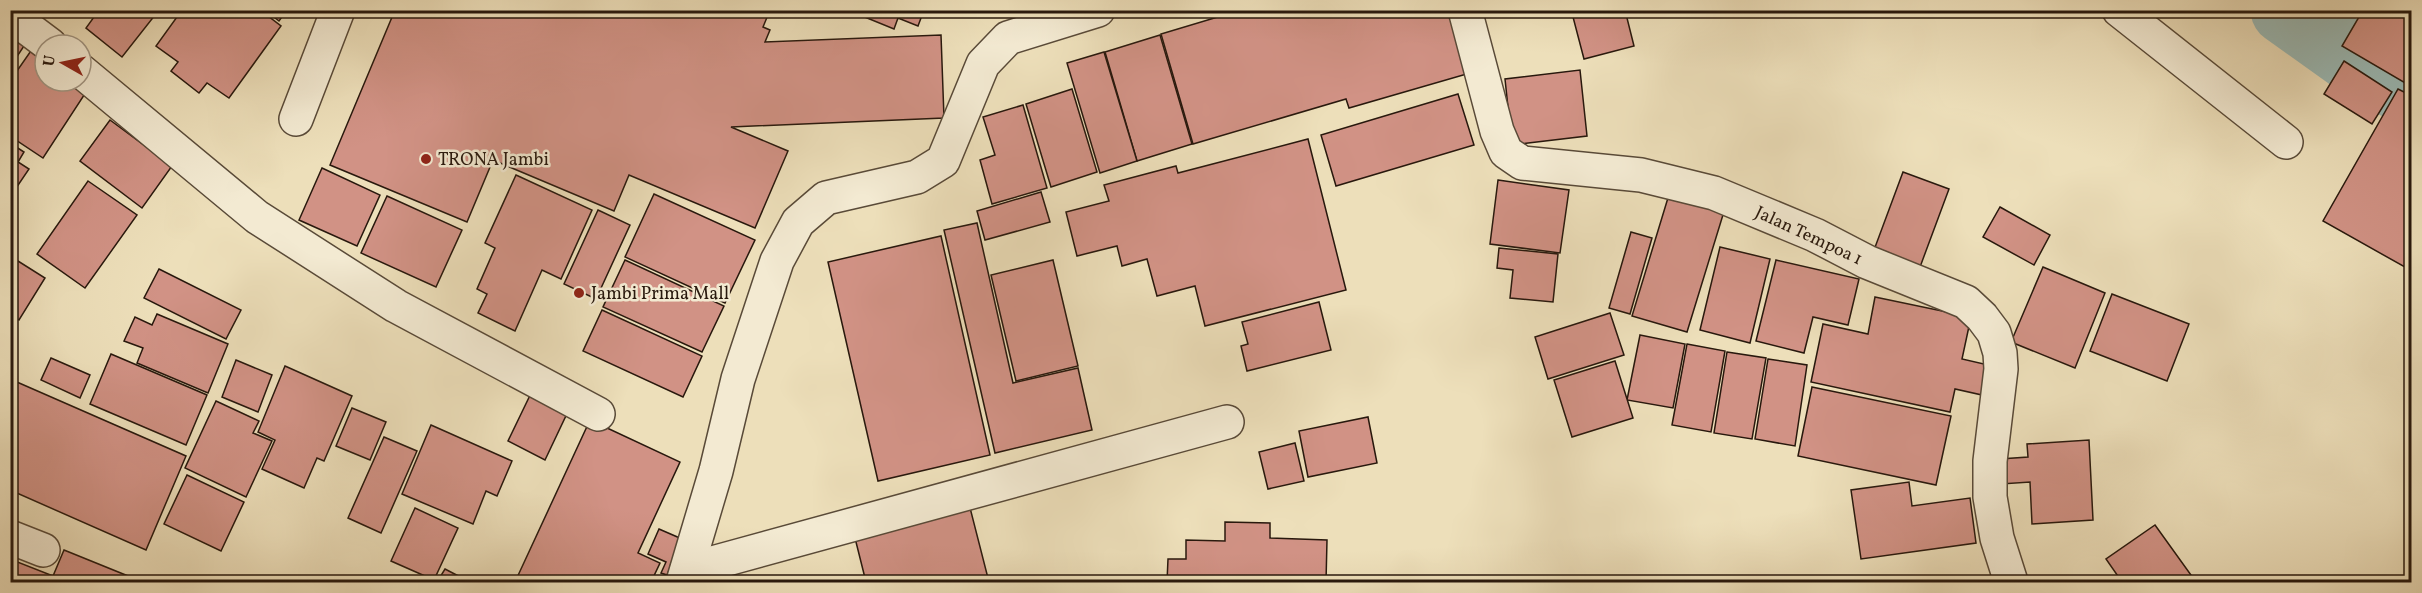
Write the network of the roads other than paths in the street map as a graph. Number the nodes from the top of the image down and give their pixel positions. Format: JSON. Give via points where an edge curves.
{"nodes":[{"id":1,"x":338,"y":10,"type":"edge"},
{"id":2,"x":1098,"y":10,"type":"edge"},
{"id":3,"x":1465,"y":10,"type":"edge"},
{"id":4,"x":2119,"y":10,"type":"edge"},
{"id":5,"x":10,"y":15,"type":"edge"},
{"id":6,"x":34,"y":33,"type":"edge"},
{"id":7,"x":93,"y":80,"type":"edge"},
{"id":8,"x":296,"y":119,"type":"dead end"},
{"id":9,"x":2286,"y":142,"type":"dead end"},
{"id":10,"x":598,"y":414,"type":"dead end"},
{"id":11,"x":1227,"y":422,"type":"dead end"},
{"id":12,"x":10,"y":537,"type":"edge"},
{"id":13,"x":43,"y":550,"type":"dead end"},
{"id":14,"x":685,"y":576,"type":"edge"},
{"id":15,"x":2011,"y":582,"type":"edge"}],
"edges":[{"from":1,"to":8,"type":"street"},
{"from":2,"to":14,"type":"street","via":[[1008,38],[983,64],[944,162],[917,177],[826,198],[798,222],[777,261],[738,379]]},
{"from":3,"to":15,"type":"street","name":"Jalan Tempoa 1","via":[[1497,131],[1506,152],[1522,163],[1641,175],[1714,193],[1966,302],[1982,317],[1994,333],[2000,353],[1990,497],[1997,538]]},
{"from":4,"to":9,"type":"street"},
{"from":5,"to":6,"type":"street"},
{"from":7,"to":10,"type":"street","via":[[257,217],[396,306]]},
{"from":11,"to":14,"type":"street"},
{"from":12,"to":13,"type":"street"}]}
